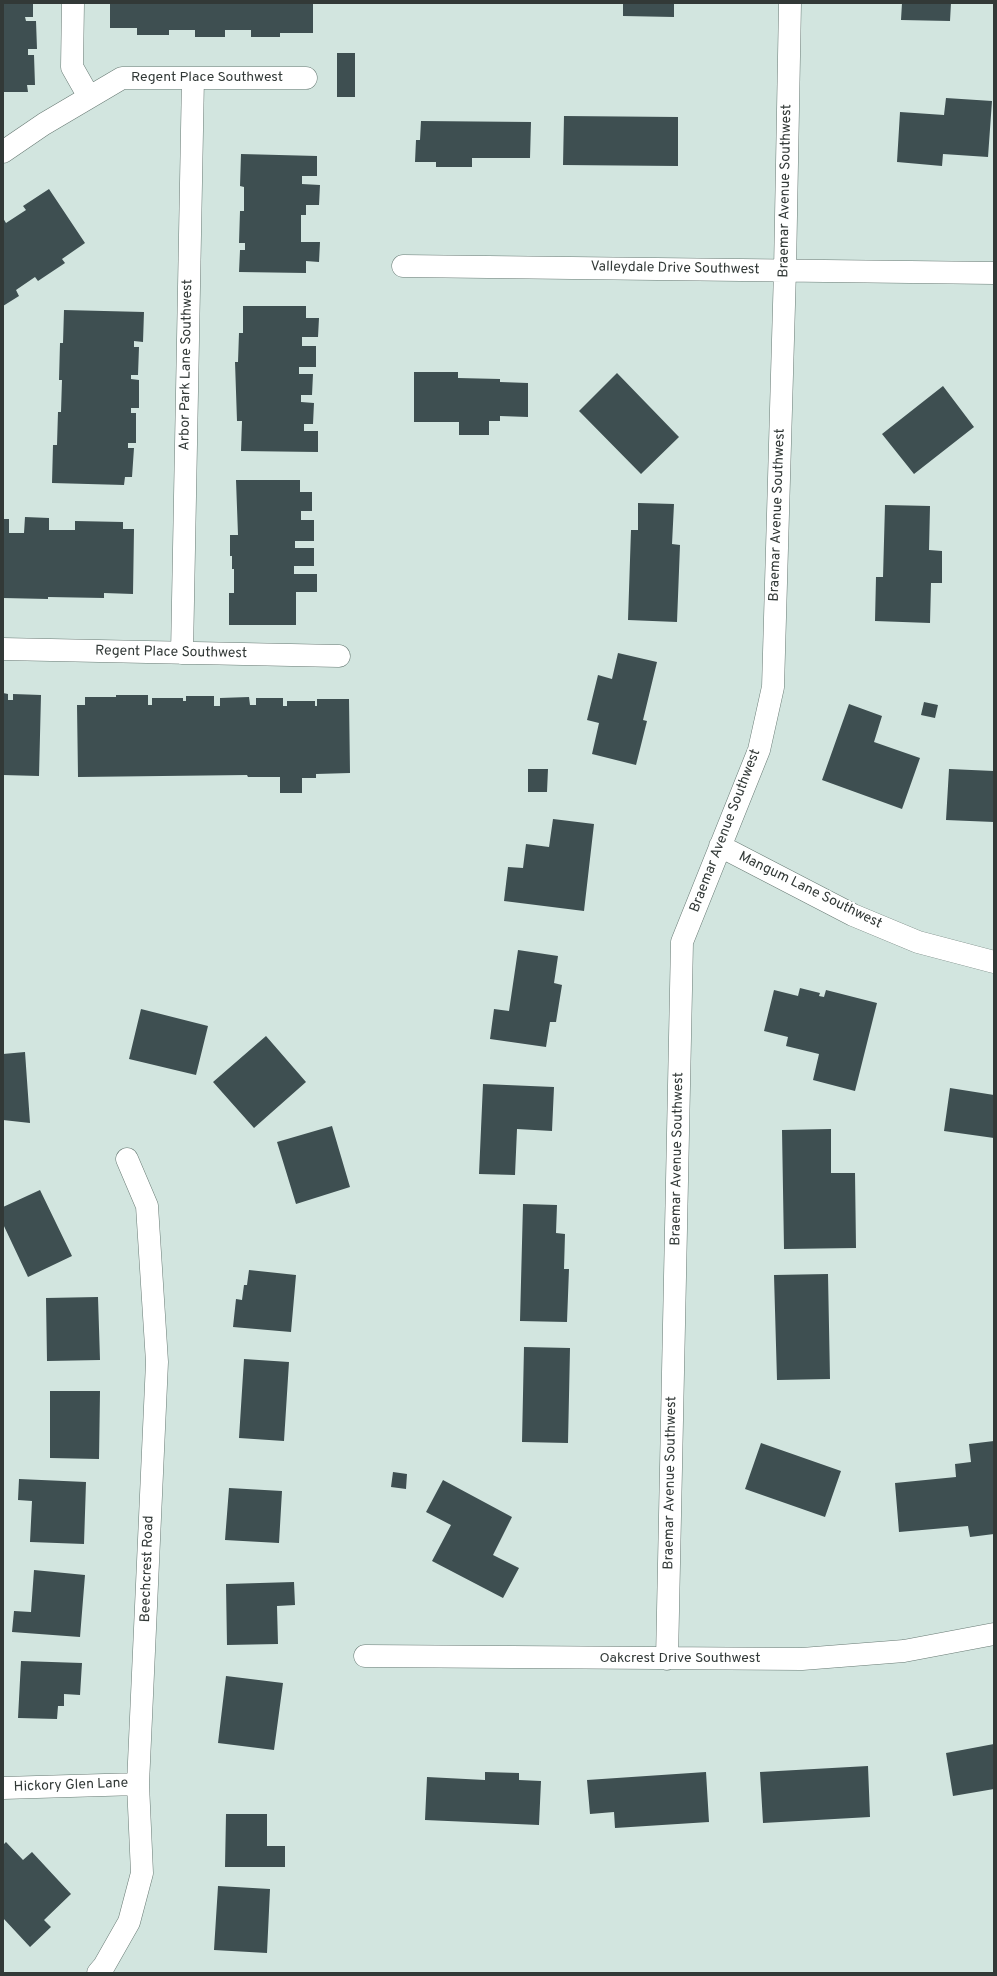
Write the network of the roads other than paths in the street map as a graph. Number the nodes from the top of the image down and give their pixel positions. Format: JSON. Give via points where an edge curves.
{"nodes":[{"id":1,"x":73,"y":3,"type":"edge"},
{"id":2,"x":790,"y":3,"type":"edge"},
{"id":3,"x":193,"y":78,"type":"junction"},
{"id":4,"x":306,"y":78,"type":"dead end"},
{"id":5,"x":89,"y":97,"type":"junction"},
{"id":6,"x":3,"y":152,"type":"edge"},
{"id":7,"x":403,"y":266,"type":"dead end"},
{"id":8,"x":785,"y":270,"type":"junction"},
{"id":9,"x":994,"y":273,"type":"edge"},
{"id":10,"x":3,"y":649,"type":"edge"},
{"id":11,"x":182,"y":653,"type":"junction"},
{"id":12,"x":339,"y":656,"type":"dead end"},
{"id":13,"x":720,"y":846,"type":"junction"},
{"id":14,"x":994,"y":962,"type":"edge"},
{"id":15,"x":127,"y":1160,"type":"dead end"},
{"id":16,"x":994,"y":1634,"type":"edge"},
{"id":17,"x":365,"y":1656,"type":"dead end"},
{"id":18,"x":667,"y":1659,"type":"junction"},
{"id":19,"x":138,"y":1784,"type":"junction"},
{"id":20,"x":3,"y":1788,"type":"edge"},
{"id":21,"x":98,"y":1973,"type":"edge"}],
"edges":[{"from":1,"to":5,"type":"street","via":[[72,67]]},
{"from":2,"to":8,"type":"street","name":"Braemar Avenue Southwest"},
{"from":3,"to":4,"type":"street","name":"Regent Place Southwest"},
{"from":3,"to":5,"type":"street","name":"Regent Place Southwest","via":[[122,78]]},
{"from":3,"to":11,"type":"street","name":"Arbor Park Lane Southwest"},
{"from":5,"to":6,"type":"street","name":"Regent Place Southwest"},
{"from":7,"to":8,"type":"street","name":"Valleydale Drive Southwest"},
{"from":8,"to":9,"type":"street","name":"Valleydale Drive Southwest"},
{"from":8,"to":13,"type":"street","name":"Braemar Avenue Southwest","via":[[773,686],[759,750]]},
{"from":10,"to":11,"type":"street","name":"Regent Place Southwest"},
{"from":11,"to":12,"type":"street","name":"Regent Place Southwest"},
{"from":13,"to":14,"type":"street","name":"Mangum Lane Southwest","via":[[853,916],[918,942]]},
{"from":13,"to":18,"type":"street","name":"Braemar Avenue Southwest","via":[[682,942]]},
{"from":15,"to":19,"type":"street","name":"Beechcrest Road","via":[[147,1206],[157,1362]]},
{"from":16,"to":18,"type":"street","name":"Oakcrest Drive Southwest","via":[[904,1651],[802,1660]]},
{"from":17,"to":18,"type":"street","name":"Oakcrest Drive Southwest"},
{"from":19,"to":20,"type":"street","name":"Hickory Glen Lane"},
{"from":19,"to":21,"type":"street","name":"Beechcrest Road","via":[[142,1873],[128,1922]]}]}
